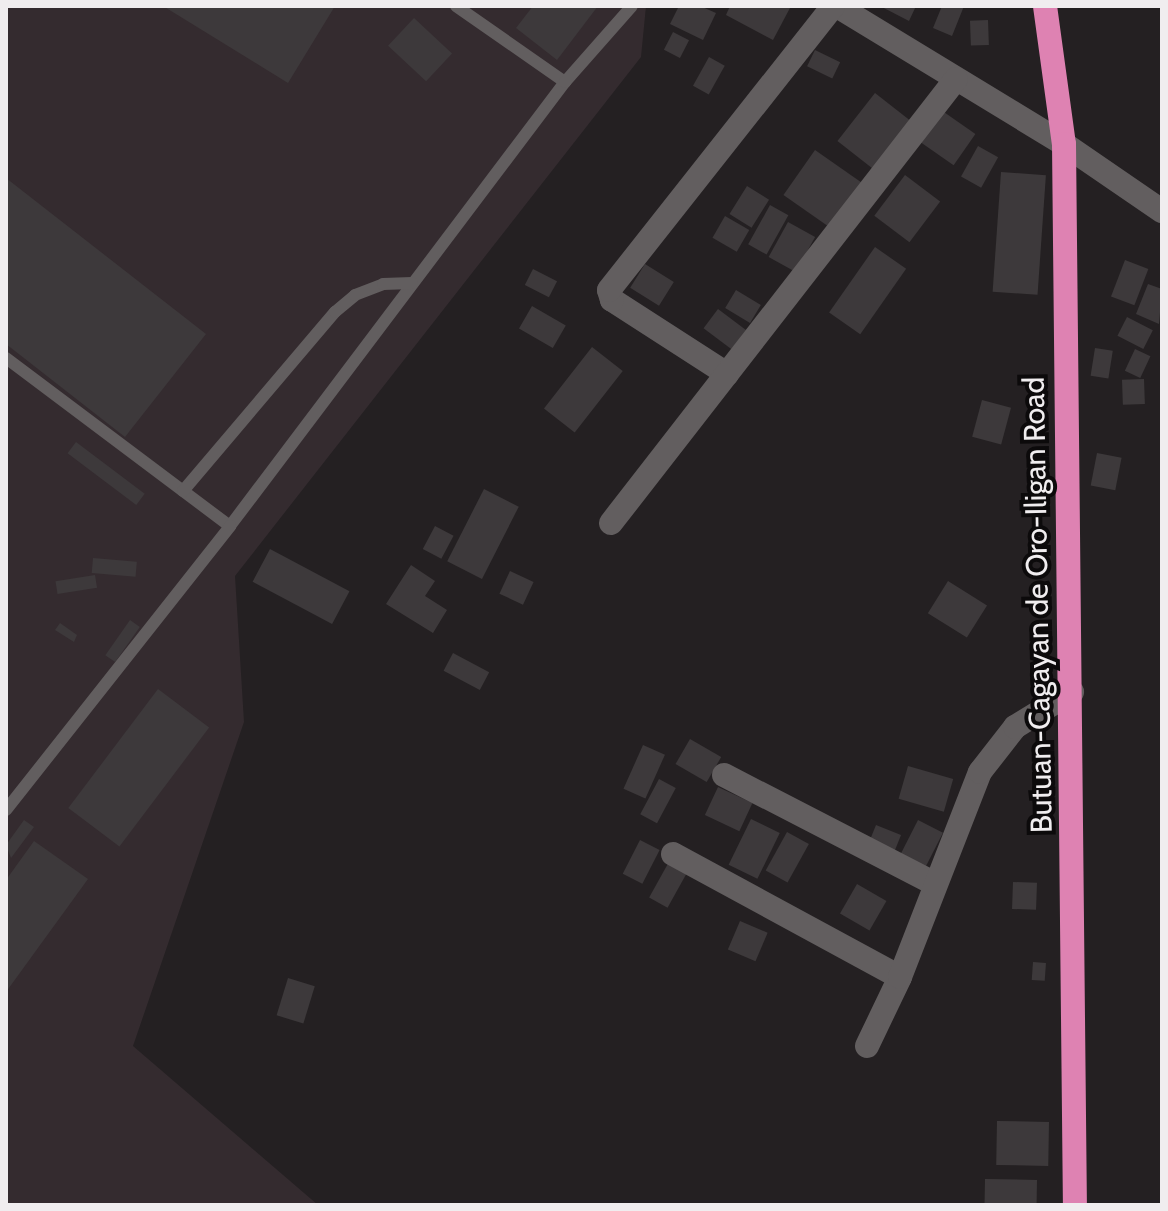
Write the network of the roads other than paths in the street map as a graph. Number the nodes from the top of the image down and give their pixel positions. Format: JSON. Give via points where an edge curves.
{"nodes":[{"id":1,"x":456,"y":6,"type":"edge"},
{"id":2,"x":632,"y":6,"type":"edge"},
{"id":3,"x":835,"y":6,"type":"edge"},
{"id":4,"x":1045,"y":6,"type":"edge"},
{"id":5,"x":956,"y":79,"type":"junction"},
{"id":6,"x":565,"y":82,"type":"junction"},
{"id":7,"x":1064,"y":144,"type":"junction"},
{"id":8,"x":1162,"y":211,"type":"edge"},
{"id":9,"x":412,"y":283,"type":"junction"},
{"id":10,"x":6,"y":358,"type":"edge"},
{"id":11,"x":727,"y":374,"type":"junction"},
{"id":12,"x":183,"y":491,"type":"junction"},
{"id":13,"x":611,"y":523,"type":"dead end"},
{"id":14,"x":230,"y":526,"type":"junction"},
{"id":15,"x":1072,"y":692,"type":"junction"},
{"id":16,"x":724,"y":775,"type":"dead end"},
{"id":17,"x":6,"y":810,"type":"edge"},
{"id":18,"x":673,"y":854,"type":"dead end"},
{"id":19,"x":933,"y":883,"type":"junction"},
{"id":20,"x":900,"y":977,"type":"junction"},
{"id":21,"x":867,"y":1046,"type":"dead end"},
{"id":22,"x":1075,"y":1205,"type":"edge"}],
"edges":[{"from":1,"to":6,"type":"lane"},
{"from":2,"to":6,"type":"lane"},
{"from":3,"to":5,"type":"street"},
{"from":3,"to":11,"type":"street","via":[[609,290],[612,300]]},
{"from":4,"to":7,"type":"highway","name":"Butuan-Cagayan de Oro-Iligan Road"},
{"from":5,"to":7,"type":"street"},
{"from":5,"to":11,"type":"street"},
{"from":6,"to":9,"type":"lane"},
{"from":7,"to":8,"type":"street"},
{"from":7,"to":15,"type":"highway","name":"Butuan-Cagayan de Oro-Iligan Road"},
{"from":9,"to":12,"type":"lane","via":[[383,284],[355,295],[335,312]]},
{"from":9,"to":14,"type":"lane"},
{"from":10,"to":12,"type":"lane"},
{"from":11,"to":13,"type":"street"},
{"from":12,"to":14,"type":"lane"},
{"from":14,"to":17,"type":"lane"},
{"from":15,"to":19,"type":"street","via":[[1015,727],[995,750],[980,772]]},
{"from":15,"to":22,"type":"highway","name":"Butuan-Cagayan de Oro-Iligan Road"},
{"from":16,"to":19,"type":"street"},
{"from":18,"to":20,"type":"street"},
{"from":19,"to":20,"type":"street"},
{"from":20,"to":21,"type":"street"}]}
